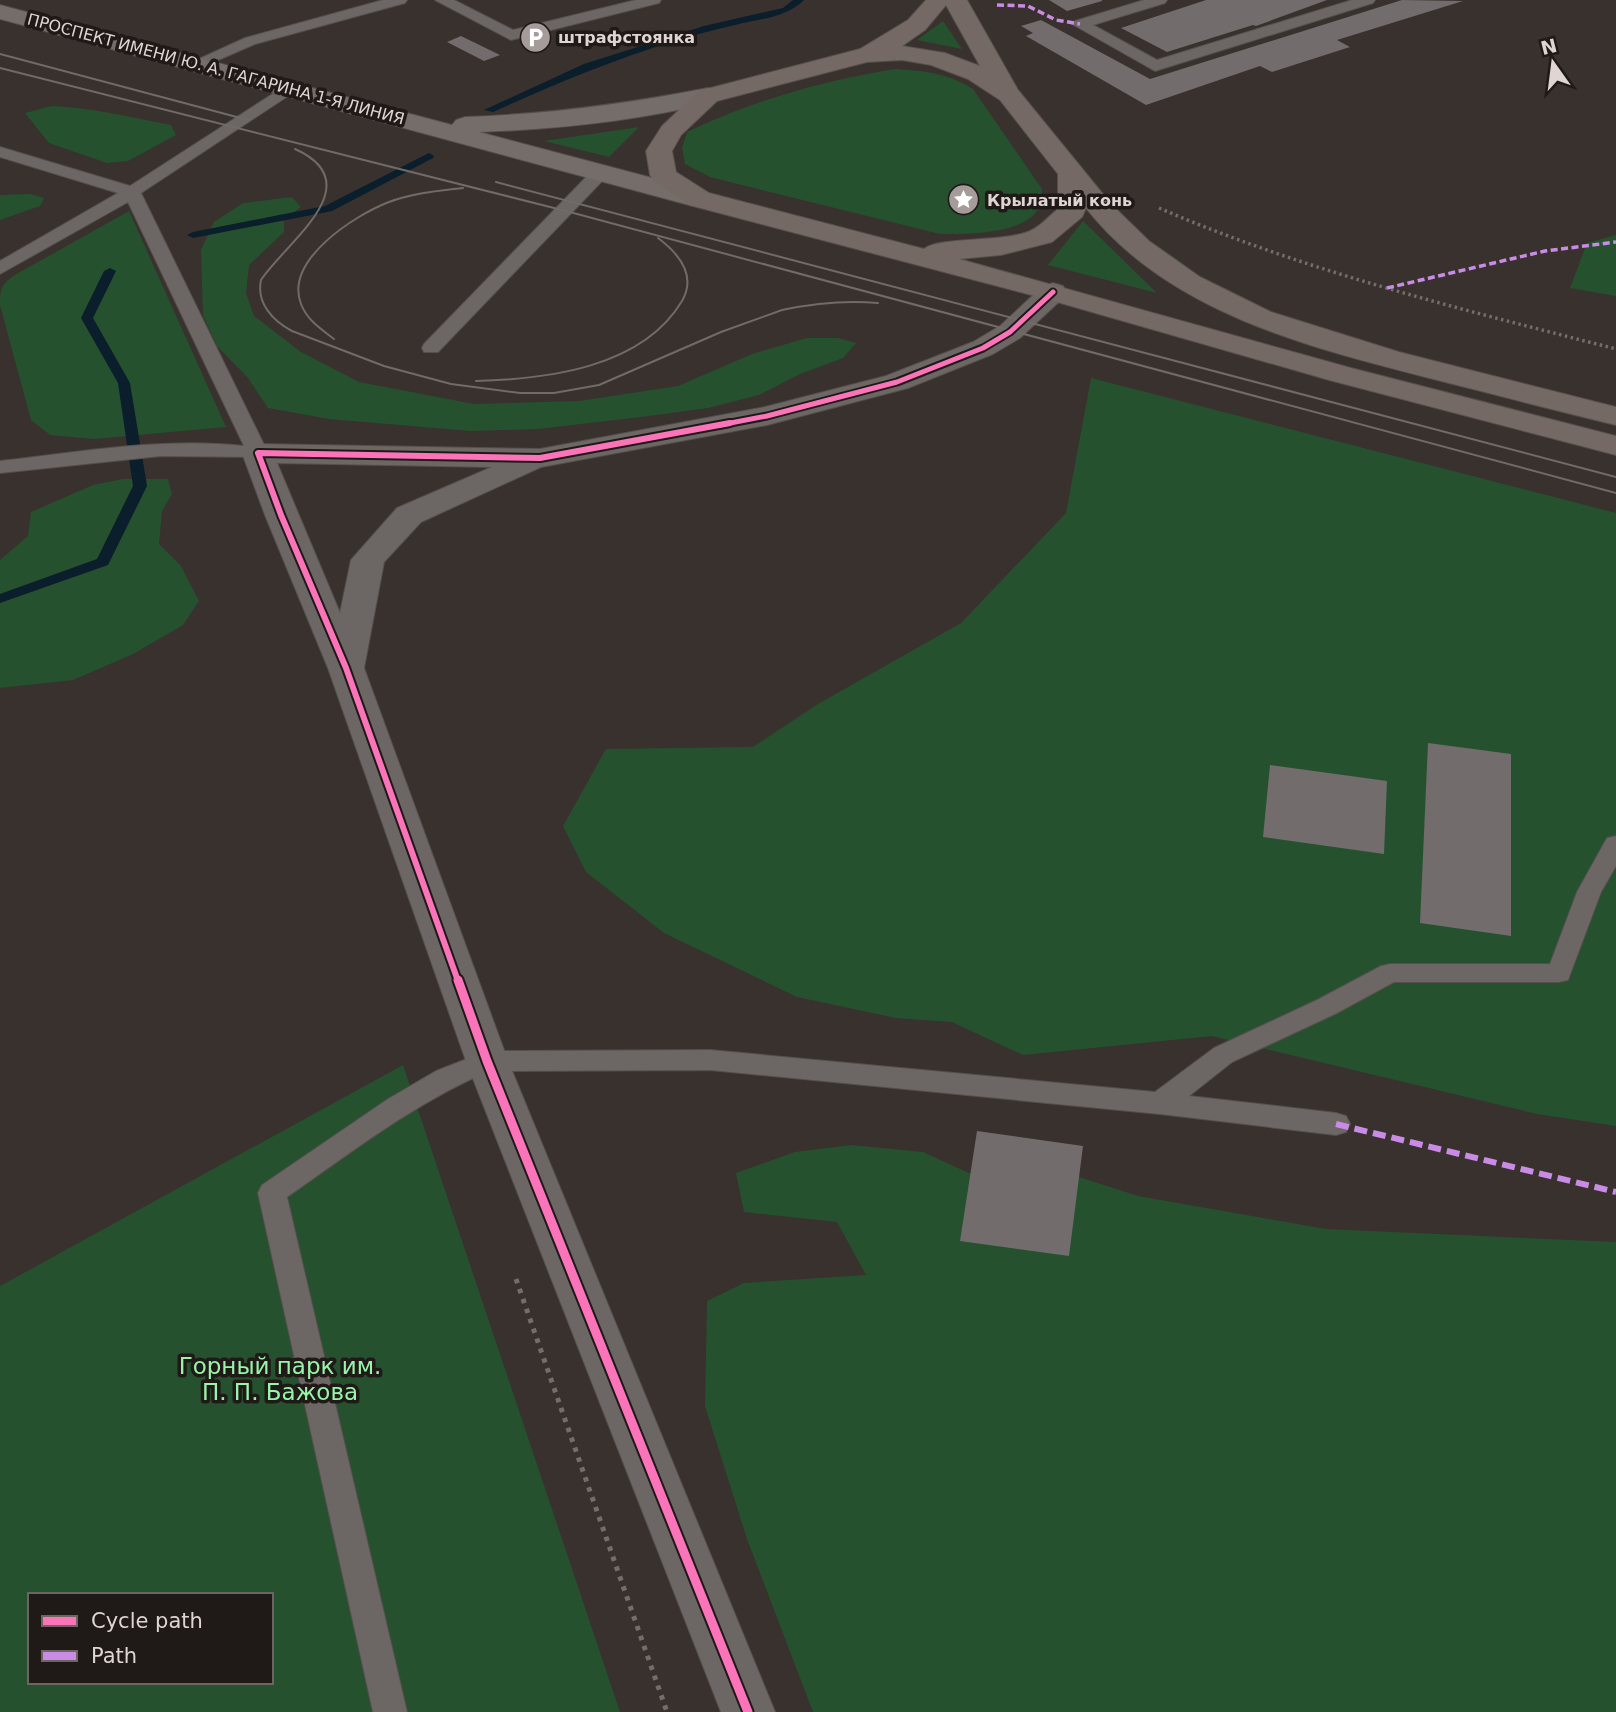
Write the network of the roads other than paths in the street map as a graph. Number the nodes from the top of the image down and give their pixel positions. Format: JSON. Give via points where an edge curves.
{"nodes":[{"id":1,"x":400,"y":0,"type":"edge"},
{"id":2,"x":442,"y":0,"type":"edge"},
{"id":3,"x":654,"y":0,"type":"edge"},
{"id":4,"x":938,"y":0,"type":"edge"},
{"id":5,"x":955,"y":0,"type":"edge"},
{"id":6,"x":1160,"y":0,"type":"edge"},
{"id":7,"x":1368,"y":0,"type":"edge"},
{"id":8,"x":0,"y":12,"type":"edge"},
{"id":9,"x":867,"y":55,"type":"junction"},
{"id":10,"x":196,"y":64,"type":"junction"},
{"id":11,"x":288,"y":89,"type":"junction"},
{"id":12,"x":1009,"y":95,"type":"junction"},
{"id":13,"x":708,"y":96,"type":"junction"},
{"id":14,"x":432,"y":126,"type":"junction"},
{"id":15,"x":0,"y":152,"type":"edge"},
{"id":16,"x":600,"y":173,"type":"junction"},
{"id":17,"x":1071,"y":174,"type":"junction"},
{"id":18,"x":132,"y":192,"type":"junction"},
{"id":19,"x":699,"y":199,"type":"junction"},
{"id":20,"x":906,"y":254,"type":"junction"},
{"id":21,"x":0,"y":269,"type":"edge"},
{"id":22,"x":1053,"y":292,"type":"junction"},
{"id":23,"x":431,"y":348,"type":"dead end"},
{"id":24,"x":1616,"y":416,"type":"edge"},
{"id":25,"x":1616,"y":446,"type":"edge"},
{"id":26,"x":258,"y":453,"type":"junction"},
{"id":27,"x":540,"y":458,"type":"junction"},
{"id":28,"x":0,"y":467,"type":"edge"},
{"id":29,"x":346,"y":668,"type":"junction"},
{"id":30,"x":1616,"y":845,"type":"edge"},
{"id":31,"x":487,"y":1061,"type":"junction"},
{"id":32,"x":1160,"y":1103,"type":"junction"},
{"id":33,"x":1336,"y":1124,"type":"dead end"},
{"id":34,"x":390,"y":1712,"type":"edge"},
{"id":35,"x":748,"y":1712,"type":"edge"}],
"edges":[{"from":1,"to":10,"type":"lane","via":[[250,41]]},
{"from":2,"to":3,"type":"lane","via":[[511,35]]},
{"from":4,"to":9,"type":"main road","via":[[930,13],[902,36]]},
{"from":5,"to":12,"type":"main road"},
{"from":6,"to":7,"type":"lane","via":[[1080,24],[1155,66]]},
{"from":8,"to":10,"type":"main road","name":"ПРОСПЕКТ ИМЕНИ Ю. А. ГАГАРИНА 1-Я ЛИНИЯ"},
{"from":9,"to":12,"type":"main road","via":[[902,53],[936,58],[977,74]]},
{"from":9,"to":13,"type":"main road"},
{"from":10,"to":11,"type":"main road","name":"ПРОСПЕКТ ИМЕНИ Ю. А. ГАГАРИНА 1-Я ЛИНИЯ"},
{"from":11,"to":14,"type":"main road","name":"ПРОСПЕКТ ИМЕНИ Ю. А. ГАГАРИНА 1-Я ЛИНИЯ"},
{"from":11,"to":18,"type":"lane"},
{"from":12,"to":17,"type":"main road"},
{"from":13,"to":14,"type":"main road","name":"ПРОСПЕКТ ИМЕНИ Ю. А. ГАГАРИНА 1-Я ЛИНИЯ","via":[[538,122]]},
{"from":13,"to":19,"type":"main road","via":[[671,131],[659,151],[663,175]]},
{"from":14,"to":16,"type":"main road","name":"ПРОСПЕКТ ИМЕНИ Ю. А. ГАГАРИНА 1-Я ЛИНИЯ"},
{"from":15,"to":18,"type":"lane"},
{"from":16,"to":19,"type":"main road","name":"ПРОСПЕКТ ИМЕНИ Ю. А. ГАГАРИНА 1-Я ЛИНИЯ"},
{"from":16,"to":23,"type":"lane"},
{"from":17,"to":20,"type":"main road","via":[[1072,211],[1042,236],[1001,247]]},
{"from":17,"to":24,"type":"main road","via":[[1139,247],[1190,283],[1261,318],[1388,359]]},
{"from":18,"to":21,"type":"lane"},
{"from":18,"to":26,"type":"lane"},
{"from":19,"to":20,"type":"main road"},
{"from":20,"to":22,"type":"main road"},
{"from":22,"to":25,"type":"main road","via":[[1339,374]]},
{"from":22,"to":27,"type":"street","via":[[1010,332],[983,348],[897,382],[767,416]]},
{"from":26,"to":27,"type":"street"},
{"from":26,"to":28,"type":"lane","via":[[220,447],[135,451]]},
{"from":26,"to":29,"type":"street"},
{"from":27,"to":29,"type":"street","via":[[409,515],[368,560]]},
{"from":29,"to":31,"type":"street"},
{"from":30,"to":32,"type":"lane","via":[[1589,892],[1559,973],[1390,973],[1223,1055]]},
{"from":31,"to":32,"type":"lane","via":[[710,1060]]},
{"from":31,"to":34,"type":"lane","via":[[398,1106],[272,1193]]},
{"from":31,"to":35,"type":"street"},
{"from":32,"to":33,"type":"lane"}]}
